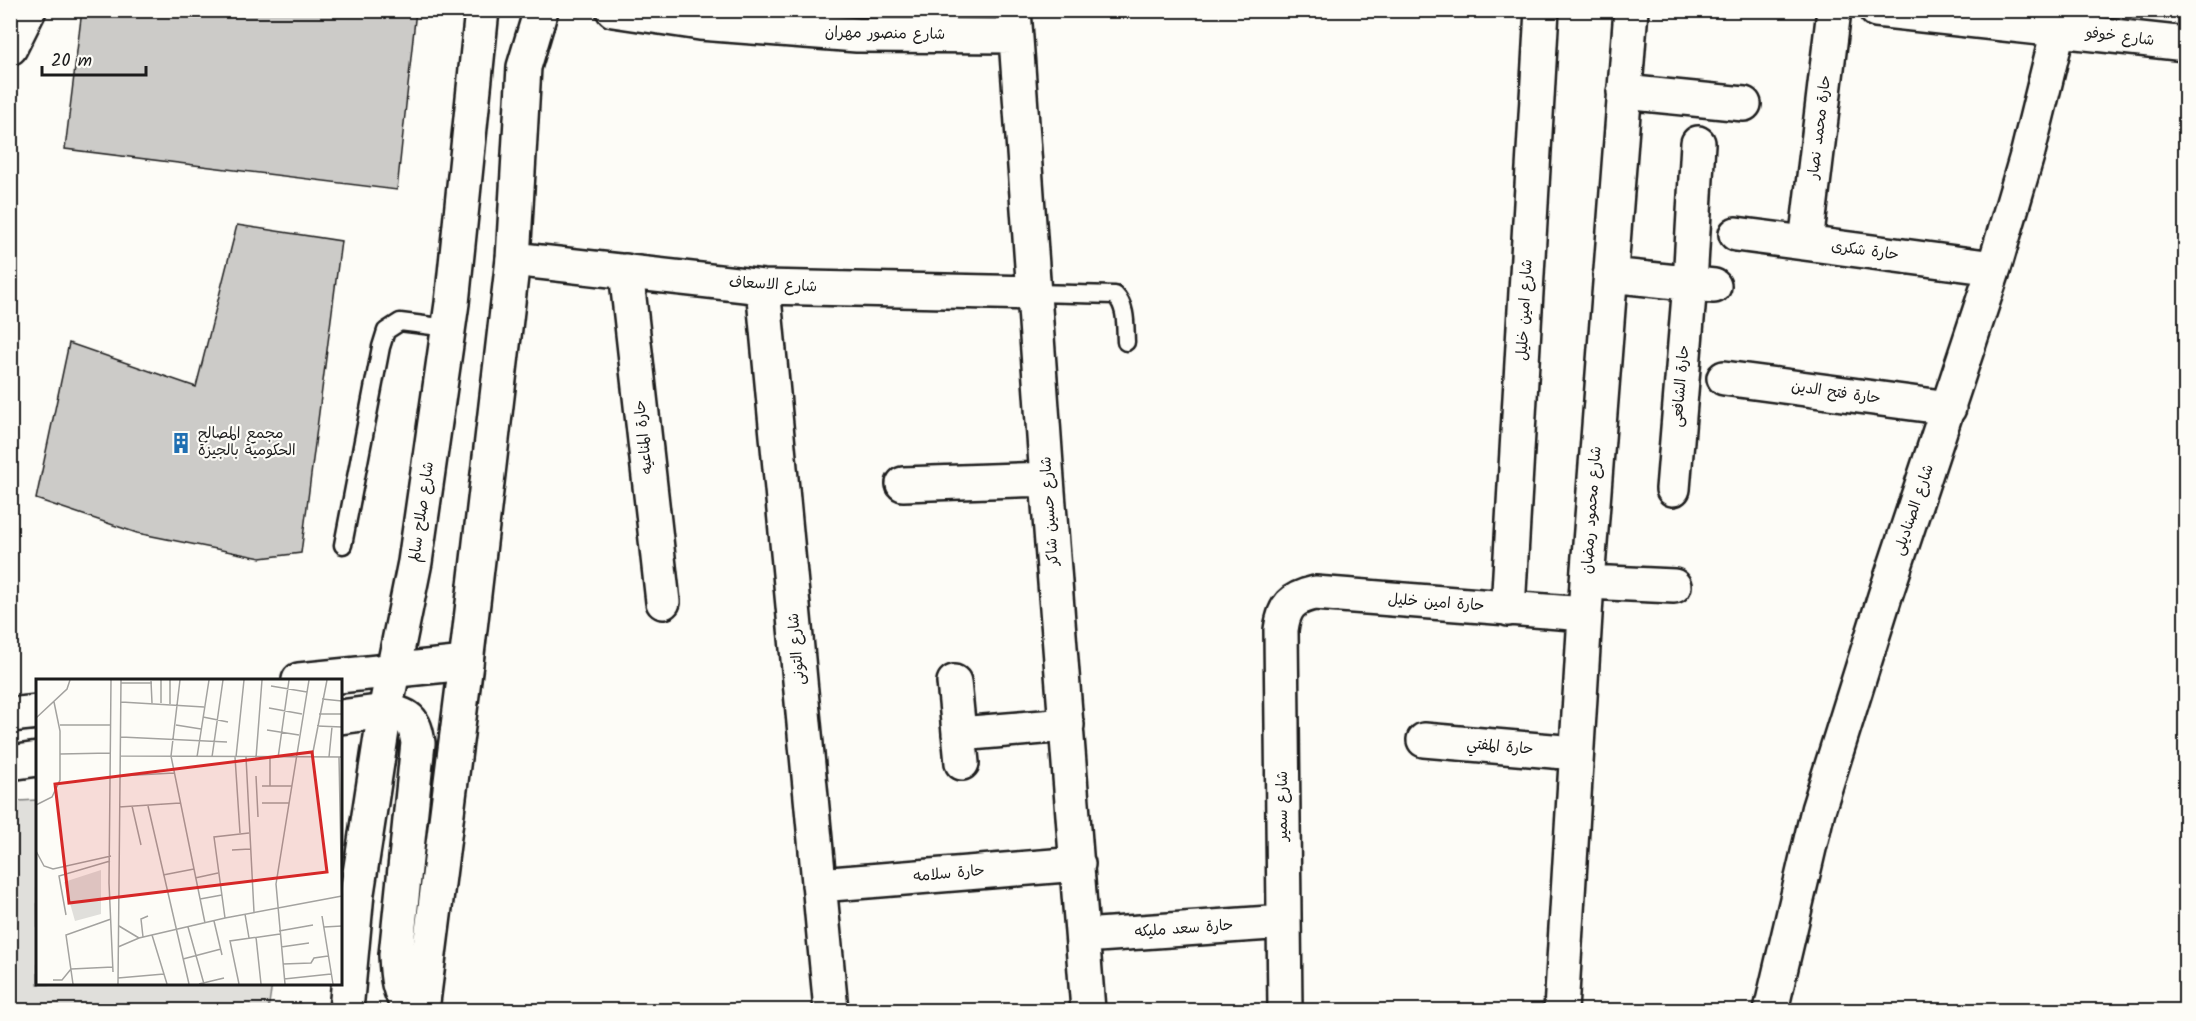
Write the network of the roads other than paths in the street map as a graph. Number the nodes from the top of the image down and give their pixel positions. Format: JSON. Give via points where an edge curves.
{"nodes":[{"id":1,"x":29,"y":10,"type":"edge"},
{"id":2,"x":482,"y":10,"type":"edge"},
{"id":3,"x":528,"y":10,"type":"edge"},
{"id":4,"x":541,"y":10,"type":"edge"},
{"id":5,"x":613,"y":10,"type":"edge"},
{"id":6,"x":1542,"y":10,"type":"edge"},
{"id":7,"x":1631,"y":10,"type":"edge"},
{"id":8,"x":1834,"y":10,"type":"edge"},
{"id":9,"x":1896,"y":12,"type":"edge"},
{"id":10,"x":2061,"y":20,"type":"edge"},
{"id":11,"x":1014,"y":23,"type":"edge"},
{"id":12,"x":2186,"y":44,"type":"edge"},
{"id":13,"x":10,"y":48,"type":"edge"},
{"id":14,"x":524,"y":67,"type":"junction"},
{"id":15,"x":1624,"y":92,"type":"junction"},
{"id":16,"x":1744,"y":104,"type":"dead end"},
{"id":17,"x":1698,"y":143,"type":"dead end"},
{"id":18,"x":1736,"y":234,"type":"dead end"},
{"id":19,"x":1806,"y":243,"type":"junction"},
{"id":20,"x":513,"y":259,"type":"junction"},
{"id":21,"x":1994,"y":268,"type":"junction"},
{"id":22,"x":626,"y":272,"type":"junction"},
{"id":23,"x":1610,"y":275,"type":"junction"},
{"id":24,"x":1702,"y":285,"type":"junction"},
{"id":25,"x":763,"y":287,"type":"junction"},
{"id":26,"x":1035,"y":293,"type":"junction"},
{"id":27,"x":448,"y":328,"type":"junction"},
{"id":28,"x":1126,"y":342,"type":"dead end"},
{"id":29,"x":1724,"y":378,"type":"dead end"},
{"id":30,"x":1949,"y":408,"type":"junction"},
{"id":31,"x":1047,"y":480,"type":"junction"},
{"id":32,"x":903,"y":484,"type":"dead end"},
{"id":33,"x":1673,"y":489,"type":"dead end"},
{"id":34,"x":343,"y":545,"type":"dead end"},
{"id":35,"x":1587,"y":582,"type":"junction"},
{"id":36,"x":1674,"y":586,"type":"dead end"},
{"id":37,"x":663,"y":602,"type":"dead end"},
{"id":38,"x":1290,"y":604,"type":"joint"},
{"id":39,"x":1508,"y":609,"type":"junction"},
{"id":40,"x":1585,"y":614,"type":"junction"},
{"id":41,"x":466,"y":663,"type":"junction"},
{"id":42,"x":392,"y":669,"type":"junction"},
{"id":43,"x":314,"y":679,"type":"edge"},
{"id":44,"x":954,"y":682,"type":"dead end"},
{"id":45,"x":385,"y":711,"type":"junction"},
{"id":46,"x":36,"y":712,"type":"edge"},
{"id":47,"x":10,"y":715,"type":"edge"},
{"id":48,"x":342,"y":717,"type":"edge"},
{"id":49,"x":1067,"y":725,"type":"junction"},
{"id":50,"x":1424,"y":740,"type":"dead end"},
{"id":51,"x":1576,"y":753,"type":"junction"},
{"id":52,"x":36,"y":759,"type":"edge"},
{"id":53,"x":10,"y":763,"type":"edge"},
{"id":54,"x":1078,"y":864,"type":"junction"},
{"id":55,"x":819,"y":885,"type":"junction"},
{"id":56,"x":1284,"y":922,"type":"junction"},
{"id":57,"x":1083,"y":936,"type":"junction"},
{"id":58,"x":346,"y":1011,"type":"edge"},
{"id":59,"x":411,"y":1011,"type":"edge"},
{"id":60,"x":422,"y":1011,"type":"edge"},
{"id":61,"x":831,"y":1011,"type":"edge"},
{"id":62,"x":1088,"y":1011,"type":"edge"},
{"id":63,"x":1285,"y":1011,"type":"edge"},
{"id":64,"x":1561,"y":1011,"type":"edge"},
{"id":65,"x":1771,"y":1011,"type":"edge"}],
"edges":[{"from":1,"to":13,"type":"main road"},
{"from":2,"to":27,"type":"main road","name":"شارع صلاح سالم"},
{"from":3,"to":14,"type":"main road"},
{"from":4,"to":14,"type":"main road"},
{"from":5,"to":11,"type":"main road","name":"شارع منصور مهران","via":[[700,24],[857,35]]},
{"from":6,"to":39,"type":"main road","name":"شارع امين خليل"},
{"from":7,"to":15,"type":"main road","name":"شارع محمود رمضان"},
{"from":8,"to":19,"type":"main road","name":"حارة محمد نصار"},
{"from":9,"to":10,"type":"main road","name":"شارع خوفو"},
{"from":10,"to":12,"type":"main road","name":"شارع خوفو"},
{"from":10,"to":21,"type":"main road","name":"شارع الصناديلى"},
{"from":11,"to":26,"type":"main road","name":"شارع حسين شاكر"},
{"from":14,"to":20,"type":"main road"},
{"from":15,"to":16,"type":"main road"},
{"from":15,"to":23,"type":"main road","name":"شارع محمود رمضان"},
{"from":17,"to":24,"type":"main road","name":"حارة الشافعى"},
{"from":18,"to":19,"type":"main road","name":"حارة شكرى"},
{"from":19,"to":21,"type":"main road","name":"حارة شكرى"},
{"from":20,"to":22,"type":"main road","name":"شارع الاسعاف"},
{"from":20,"to":41,"type":"main road"},
{"from":21,"to":30,"type":"main road","name":"شارع الصناديلى"},
{"from":22,"to":25,"type":"main road","name":"شارع الاسعاف"},
{"from":22,"to":37,"type":"main road","name":"حارة المناعيه"},
{"from":23,"to":24,"type":"main road"},
{"from":23,"to":35,"type":"main road","name":"شارع محمود رمضان"},
{"from":24,"to":33,"type":"main road","name":"حارة الشافعى"},
{"from":25,"to":26,"type":"main road","name":"شارع الاسعاف"},
{"from":25,"to":55,"type":"main road","name":"شارع التونى"},
{"from":26,"to":28,"type":"lane","via":[[1115,295],[1122,302]]},
{"from":26,"to":31,"type":"main road","name":"شارع حسين شاكر"},
{"from":27,"to":34,"type":"lane","via":[[400,322],[386,331]]},
{"from":27,"to":42,"type":"main road","name":"شارع صلاح سالم","via":[[415,562]]},
{"from":29,"to":30,"type":"main road","name":"حارة فتح الدين"},
{"from":30,"to":65,"type":"main road","name":"شارع الصناديلى","via":[[1818,810]]},
{"from":31,"to":32,"type":"main road"},
{"from":31,"to":49,"type":"main road","name":"شارع حسين شاكر"},
{"from":35,"to":36,"type":"main road"},
{"from":35,"to":40,"type":"main road","name":"شارع محمود رمضان"},
{"from":38,"to":39,"type":"main road","name":"حارة امين خليل","via":[[1315,593]]},
{"from":38,"to":56,"type":"main road","name":"شارع سمير","via":[[1281,630]]},
{"from":39,"to":40,"type":"main road","name":"حارة امين خليل"},
{"from":40,"to":51,"type":"main road","name":"شارع محمود رمضان"},
{"from":41,"to":42,"type":"main road"},
{"from":41,"to":60,"type":"main road"},
{"from":42,"to":43,"type":"main road"},
{"from":42,"to":45,"type":"main road","name":"شارع صلاح سالم"},
{"from":44,"to":49,"type":"main road","via":[[961,749]]},
{"from":45,"to":48,"type":"main road"},
{"from":45,"to":58,"type":"main road","name":"شارع صلاح سالم","via":[[357,893]]},
{"from":45,"to":59,"type":"main road","via":[[410,718],[418,743],[396,955],[401,995]]},
{"from":46,"to":47,"type":"main road"},
{"from":49,"to":54,"type":"main road","name":"شارع حسين شاكر"},
{"from":50,"to":51,"type":"main road","name":"حارة المفتي"},
{"from":51,"to":64,"type":"main road","name":"شارع محمود رمضان"},
{"from":52,"to":53,"type":"main road"},
{"from":54,"to":55,"type":"main road","name":"حارة سلامه"},
{"from":54,"to":57,"type":"main road","name":"شارع حسين شاكر"},
{"from":55,"to":61,"type":"main road","name":"شارع التونى"},
{"from":56,"to":57,"type":"main road","name":"حارة سعد مليكه"},
{"from":56,"to":63,"type":"main road","name":"شارع سمير"},
{"from":57,"to":62,"type":"main road","name":"شارع حسين شاكر"}]}
